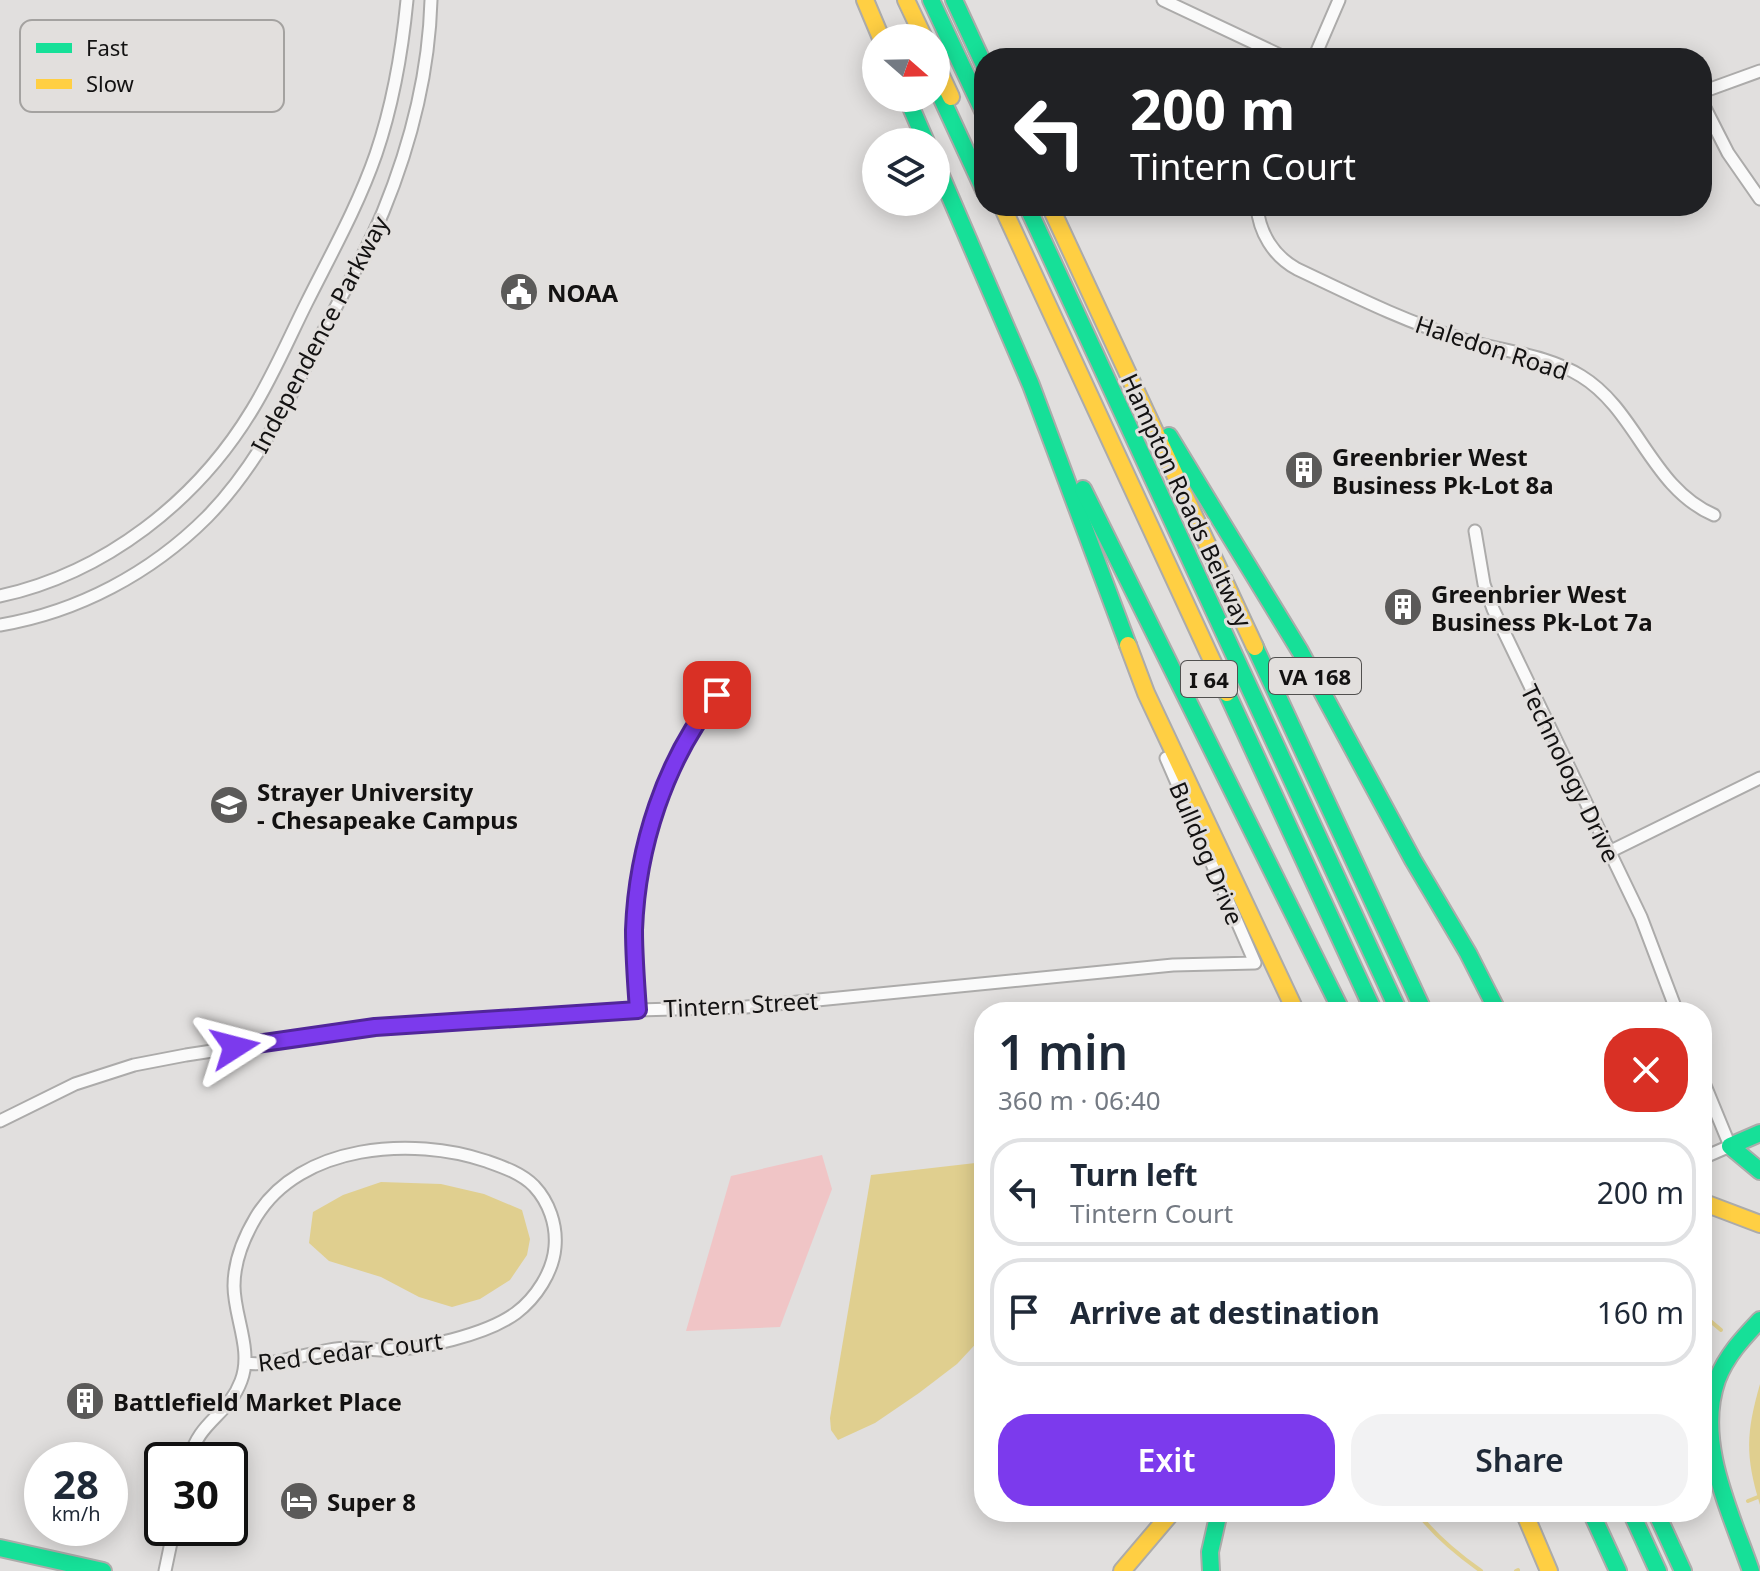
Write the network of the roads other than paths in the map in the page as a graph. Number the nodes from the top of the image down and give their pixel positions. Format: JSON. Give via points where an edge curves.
{"nodes":[{"id":1,"x":407,"y":0,"type":"edge"},
{"id":2,"x":431,"y":0,"type":"edge"},
{"id":3,"x":865,"y":0,"type":"edge"},
{"id":4,"x":897,"y":0,"type":"edge"},
{"id":5,"x":906,"y":0,"type":"edge"},
{"id":6,"x":931,"y":0,"type":"edge"},
{"id":7,"x":954,"y":0,"type":"edge"},
{"id":8,"x":1163,"y":0,"type":"edge"},
{"id":9,"x":1339,"y":0,"type":"edge"},
{"id":10,"x":875,"y":24,"type":"edge"},
{"id":11,"x":908,"y":24,"type":"edge"},
{"id":12,"x":917,"y":24,"type":"edge"},
{"id":13,"x":976,"y":48,"type":"edge"},
{"id":14,"x":1265,"y":48,"type":"edge"},
{"id":15,"x":1318,"y":48,"type":"edge"},
{"id":16,"x":1760,"y":71,"type":"edge"},
{"id":17,"x":1712,"y":88,"type":"edge"},
{"id":18,"x":974,"y":92,"type":"edge"},
{"id":19,"x":950,"y":95,"type":"edge"},
{"id":20,"x":948,"y":112,"type":"edge"},
{"id":21,"x":1712,"y":122,"type":"edge"},
{"id":22,"x":974,"y":147,"type":"edge"},
{"id":23,"x":974,"y":168,"type":"edge"},
{"id":24,"x":950,"y":197,"type":"edge"},
{"id":25,"x":1760,"y":199,"type":"edge"},
{"id":26,"x":996,"y":216,"type":"edge"},
{"id":27,"x":1007,"y":216,"type":"edge"},
{"id":28,"x":1032,"y":216,"type":"edge"},
{"id":29,"x":1055,"y":216,"type":"edge"},
{"id":30,"x":1259,"y":216,"type":"edge"},
{"id":31,"x":1117,"y":349,"type":"junction"},
{"id":32,"x":1031,"y":385,"type":"junction"},
{"id":33,"x":1714,"y":515,"type":"dead end"},
{"id":34,"x":1475,"y":531,"type":"dead end"},
{"id":35,"x":0,"y":596,"type":"edge"},
{"id":36,"x":0,"y":625,"type":"edge"},
{"id":37,"x":717,"y":695,"type":"dead end"},
{"id":38,"x":1160,"y":743,"type":"dead end"},
{"id":39,"x":1760,"y":778,"type":"edge"},
{"id":40,"x":1609,"y":852,"type":"junction"},
{"id":41,"x":1413,"y":860,"type":"junction"},
{"id":42,"x":1255,"y":963,"type":"joint"},
{"id":43,"x":1289,"y":1002,"type":"edge"},
{"id":44,"x":1337,"y":1002,"type":"edge"},
{"id":45,"x":1357,"y":1002,"type":"edge"},
{"id":46,"x":1369,"y":1002,"type":"edge"},
{"id":47,"x":1394,"y":1002,"type":"edge"},
{"id":48,"x":1419,"y":1002,"type":"edge"},
{"id":49,"x":1480,"y":1002,"type":"edge"},
{"id":50,"x":1493,"y":1002,"type":"edge"},
{"id":51,"x":1673,"y":1002,"type":"edge"},
{"id":52,"x":638,"y":1010,"type":"junction"},
{"id":53,"x":1712,"y":1102,"type":"edge"},
{"id":54,"x":0,"y":1121,"type":"edge"},
{"id":55,"x":1760,"y":1133,"type":"edge"},
{"id":56,"x":1730,"y":1146,"type":"junction"},
{"id":57,"x":1712,"y":1154,"type":"edge"},
{"id":58,"x":1760,"y":1171,"type":"edge"},
{"id":59,"x":1712,"y":1206,"type":"edge"},
{"id":60,"x":1760,"y":1224,"type":"edge"},
{"id":61,"x":1760,"y":1320,"type":"edge"},
{"id":62,"x":246,"y":1363,"type":"junction"},
{"id":63,"x":1712,"y":1408,"type":"edge"},
{"id":64,"x":1712,"y":1441,"type":"edge"},
{"id":65,"x":194,"y":1442,"type":"edge"},
{"id":66,"x":1712,"y":1497,"type":"edge"},
{"id":67,"x":1164,"y":1522,"type":"edge"},
{"id":68,"x":1217,"y":1522,"type":"edge"},
{"id":69,"x":1528,"y":1522,"type":"edge"},
{"id":70,"x":1596,"y":1522,"type":"edge"},
{"id":71,"x":1609,"y":1522,"type":"edge"},
{"id":72,"x":1636,"y":1522,"type":"edge"},
{"id":73,"x":1661,"y":1522,"type":"edge"},
{"id":74,"x":170,"y":1546,"type":"edge"},
{"id":75,"x":0,"y":1548,"type":"edge"},
{"id":76,"x":103,"y":1571,"type":"edge"},
{"id":77,"x":165,"y":1571,"type":"edge"},
{"id":78,"x":1122,"y":1571,"type":"edge"},
{"id":79,"x":1211,"y":1571,"type":"edge"},
{"id":80,"x":1549,"y":1571,"type":"edge"},
{"id":81,"x":1618,"y":1571,"type":"edge"},
{"id":82,"x":1631,"y":1571,"type":"edge"},
{"id":83,"x":1658,"y":1571,"type":"edge"},
{"id":84,"x":1683,"y":1571,"type":"edge"},
{"id":85,"x":1748,"y":1571,"type":"edge"}],
"edges":[{"from":1,"to":35,"type":"street","name":"Independence Parkway","via":[[396,80],[366,178],[261,393],[229,444],[191,489],[127,541],[63,575]]},
{"from":2,"to":36,"type":"street","name":"Independence Parkway","via":[[430,39],[399,171],[382,215],[253,461],[208,515],[133,575],[95,597]]},
{"from":3,"to":10,"type":"main road"},
{"from":4,"to":11,"type":"main road"},
{"from":5,"to":12,"type":"main road"},
{"from":6,"to":18,"type":"main road"},
{"from":7,"to":13,"type":"main road"},
{"from":8,"to":14,"type":"street"},
{"from":9,"to":15,"type":"street"},
{"from":16,"to":17,"type":"street"},
{"from":19,"to":22,"type":"main road"},
{"from":20,"to":23,"type":"main road"},
{"from":21,"to":25,"type":"street"},
{"from":24,"to":32,"type":"main road"},
{"from":26,"to":45,"type":"main road","number":"I 64"},
{"from":27,"to":46,"type":"main road"},
{"from":28,"to":47,"type":"main road"},
{"from":29,"to":31,"type":"main road","name":"Hampton Roads Beltway","number":"I 64"},
{"from":30,"to":33,"type":"street","name":"Haledon Road","via":[[1264,236],[1279,257],[1297,269],[1417,324],[1582,377],[1607,399],[1674,489]]},
{"from":31,"to":41,"type":"main road","number":"VA 168","via":[[1300,651]]},
{"from":31,"to":48,"type":"main road","name":"Hampton Roads Beltway","number":"I 64"},
{"from":32,"to":43,"type":"main road","via":[[1146,693]]},
{"from":32,"to":44,"type":"main road"},
{"from":34,"to":40,"type":"street","name":"Technology Drive","via":[[1493,609]]},
{"from":37,"to":52,"type":"street","via":[[674,764],[646,842],[635,923]]},
{"from":38,"to":42,"type":"street","name":"Bulldog Drive"},
{"from":39,"to":40,"type":"street"},
{"from":40,"to":51,"type":"street","name":"Technology Drive"},
{"from":41,"to":49,"type":"main road"},
{"from":41,"to":50,"type":"main road","number":"VA 168"},
{"from":42,"to":52,"type":"street","name":"Tintern Street","via":[[1146,967],[746,1007]]},
{"from":52,"to":54,"type":"street","name":"Tintern Street","via":[[375,1027],[186,1055],[75,1084]]},
{"from":53,"to":56,"type":"street"},
{"from":55,"to":56,"type":"main road"},
{"from":56,"to":57,"type":"street"},
{"from":56,"to":58,"type":"main road"},
{"from":59,"to":60,"type":"main road"},
{"from":61,"to":63,"type":"main road","via":[[1728,1358]]},
{"from":62,"to":62,"type":"street","name":"Red Cedar Court","via":[[234,1286],[245,1238],[272,1196],[313,1168],[378,1150],[440,1150],[519,1174],[545,1201],[556,1237],[546,1277],[528,1302],[496,1324],[414,1347],[316,1351]]},
{"from":62,"to":65,"type":"street","name":"Red Cedar Court","via":[[233,1397]]},
{"from":64,"to":85,"type":"main road","via":[[1718,1478]]},
{"from":66,"to":85,"type":"main road"},
{"from":67,"to":78,"type":"main road"},
{"from":68,"to":79,"type":"main road"},
{"from":69,"to":80,"type":"main road"},
{"from":70,"to":81,"type":"main road"},
{"from":71,"to":82,"type":"main road"},
{"from":72,"to":83,"type":"main road"},
{"from":73,"to":84,"type":"main road"},
{"from":74,"to":77,"type":"street"},
{"from":75,"to":76,"type":"main road"}]}
